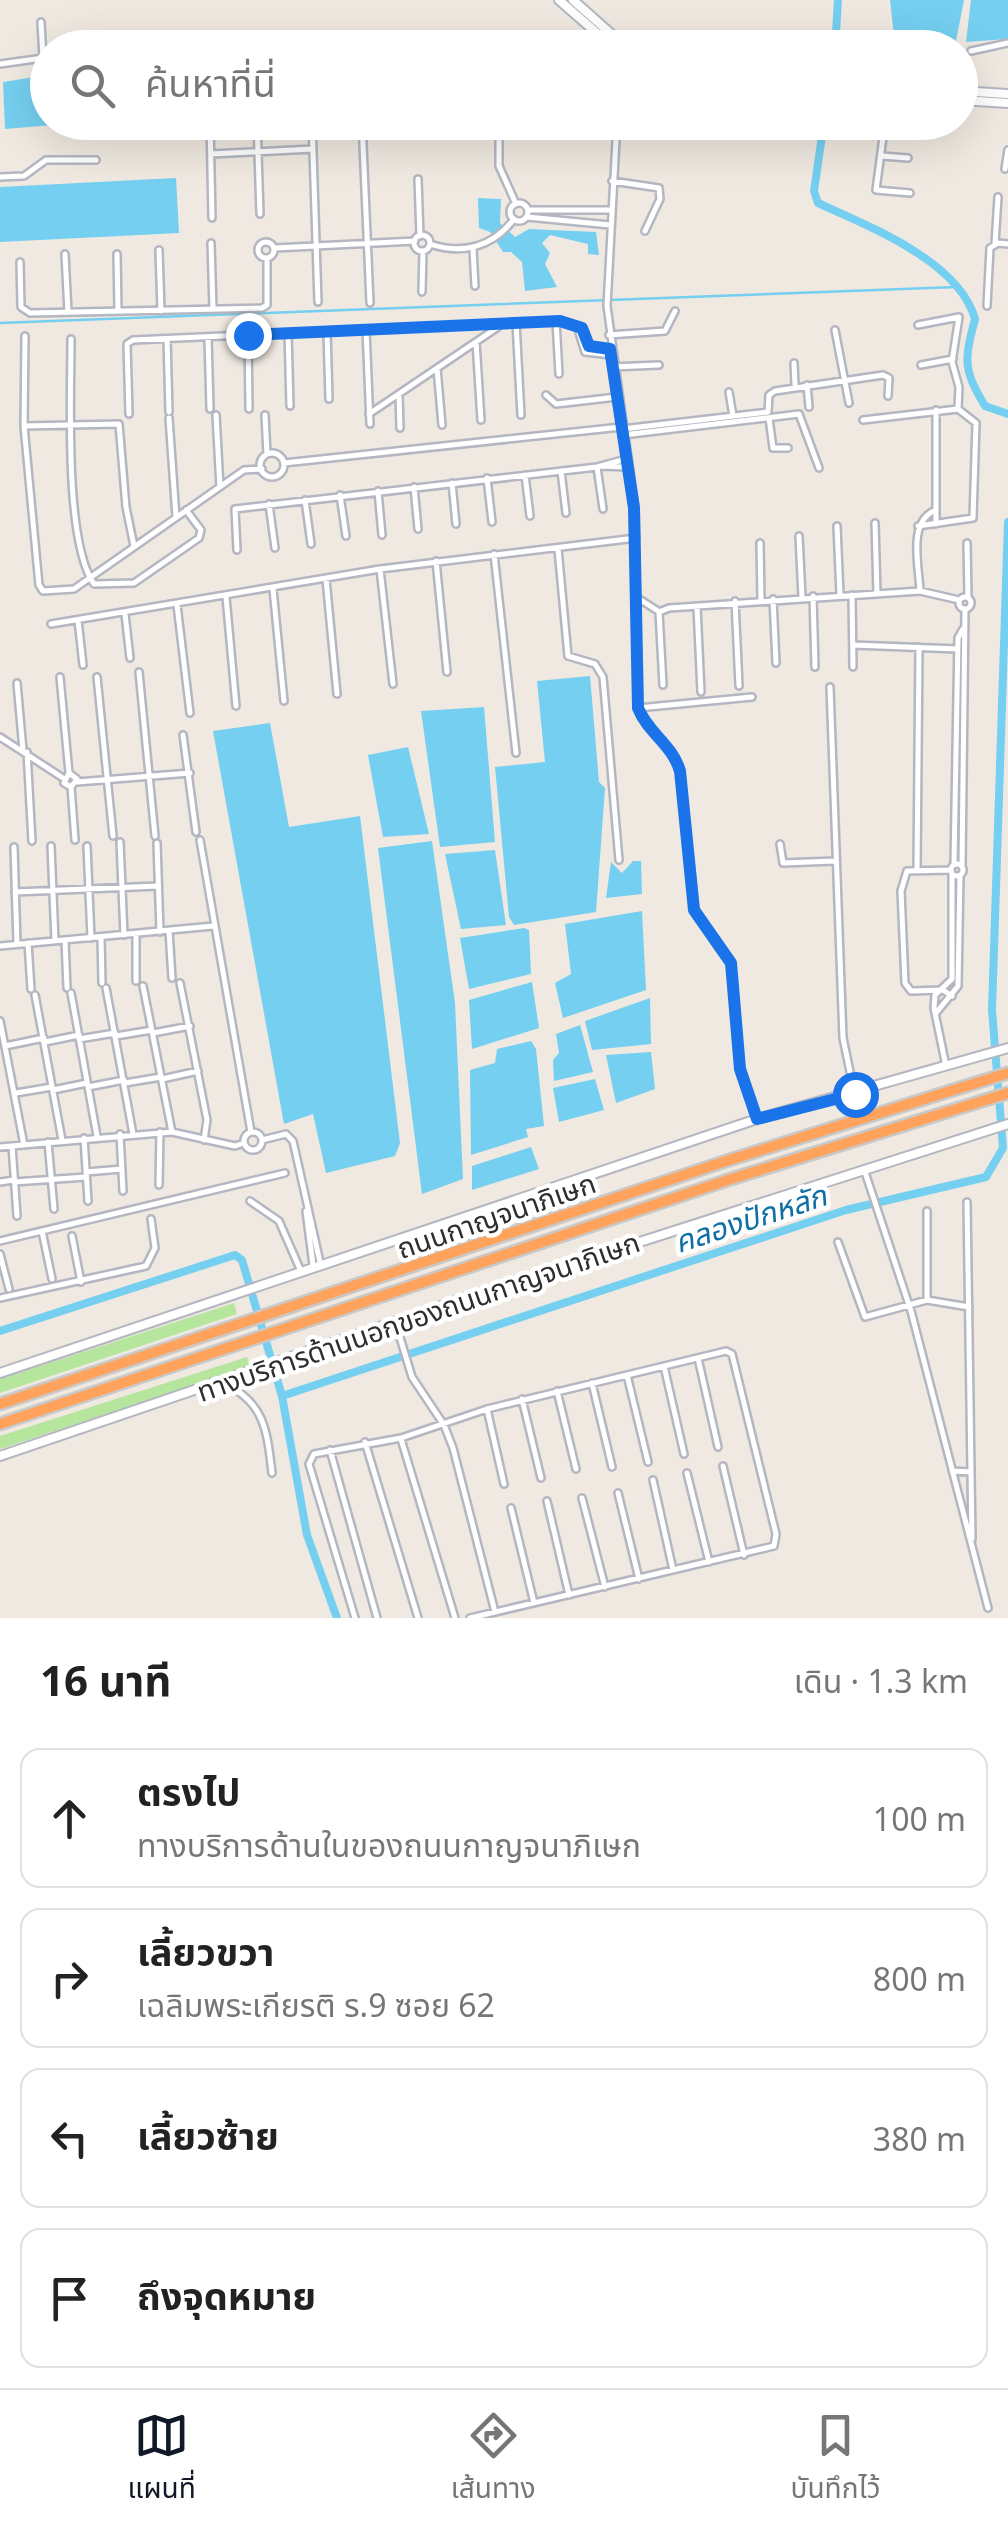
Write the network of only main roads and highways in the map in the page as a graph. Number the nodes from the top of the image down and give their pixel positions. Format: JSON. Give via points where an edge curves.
{"nodes":[{"id":1,"x":559,"y":0,"type":"edge"},
{"id":2,"x":573,"y":0,"type":"edge"},
{"id":3,"x":593,"y":30,"type":"edge"},
{"id":4,"x":607,"y":30,"type":"edge"},
{"id":5,"x":978,"y":92,"type":"edge"},
{"id":6,"x":1008,"y":94,"type":"edge"},
{"id":7,"x":978,"y":101,"type":"edge"},
{"id":8,"x":1008,"y":103,"type":"edge"},
{"id":9,"x":1008,"y":1048,"type":"edge"},
{"id":10,"x":1008,"y":1073,"type":"edge"},
{"id":11,"x":1008,"y":1093,"type":"edge"},
{"id":12,"x":1008,"y":1124,"type":"edge"},
{"id":13,"x":0,"y":1373,"type":"edge"},
{"id":14,"x":0,"y":1404,"type":"edge"},
{"id":15,"x":0,"y":1424,"type":"edge"},
{"id":16,"x":0,"y":1456,"type":"edge"}],
"edges":[{"from":1,"to":3,"type":"main road"},
{"from":2,"to":4,"type":"main road"},
{"from":5,"to":6,"type":"main road"},
{"from":7,"to":8,"type":"main road"},
{"from":9,"to":13,"type":"main road","via":[[757,1119]]},
{"from":10,"to":14,"type":"highway","name":"ถนนกาญจนาภิเษก"},
{"from":11,"to":15,"type":"highway","name":"ถนนกาญจนาภิเษก"},
{"from":12,"to":16,"type":"main road","name":"ทางบริการด้านนอกของถนนกาญจนาภิเษก"}]}
